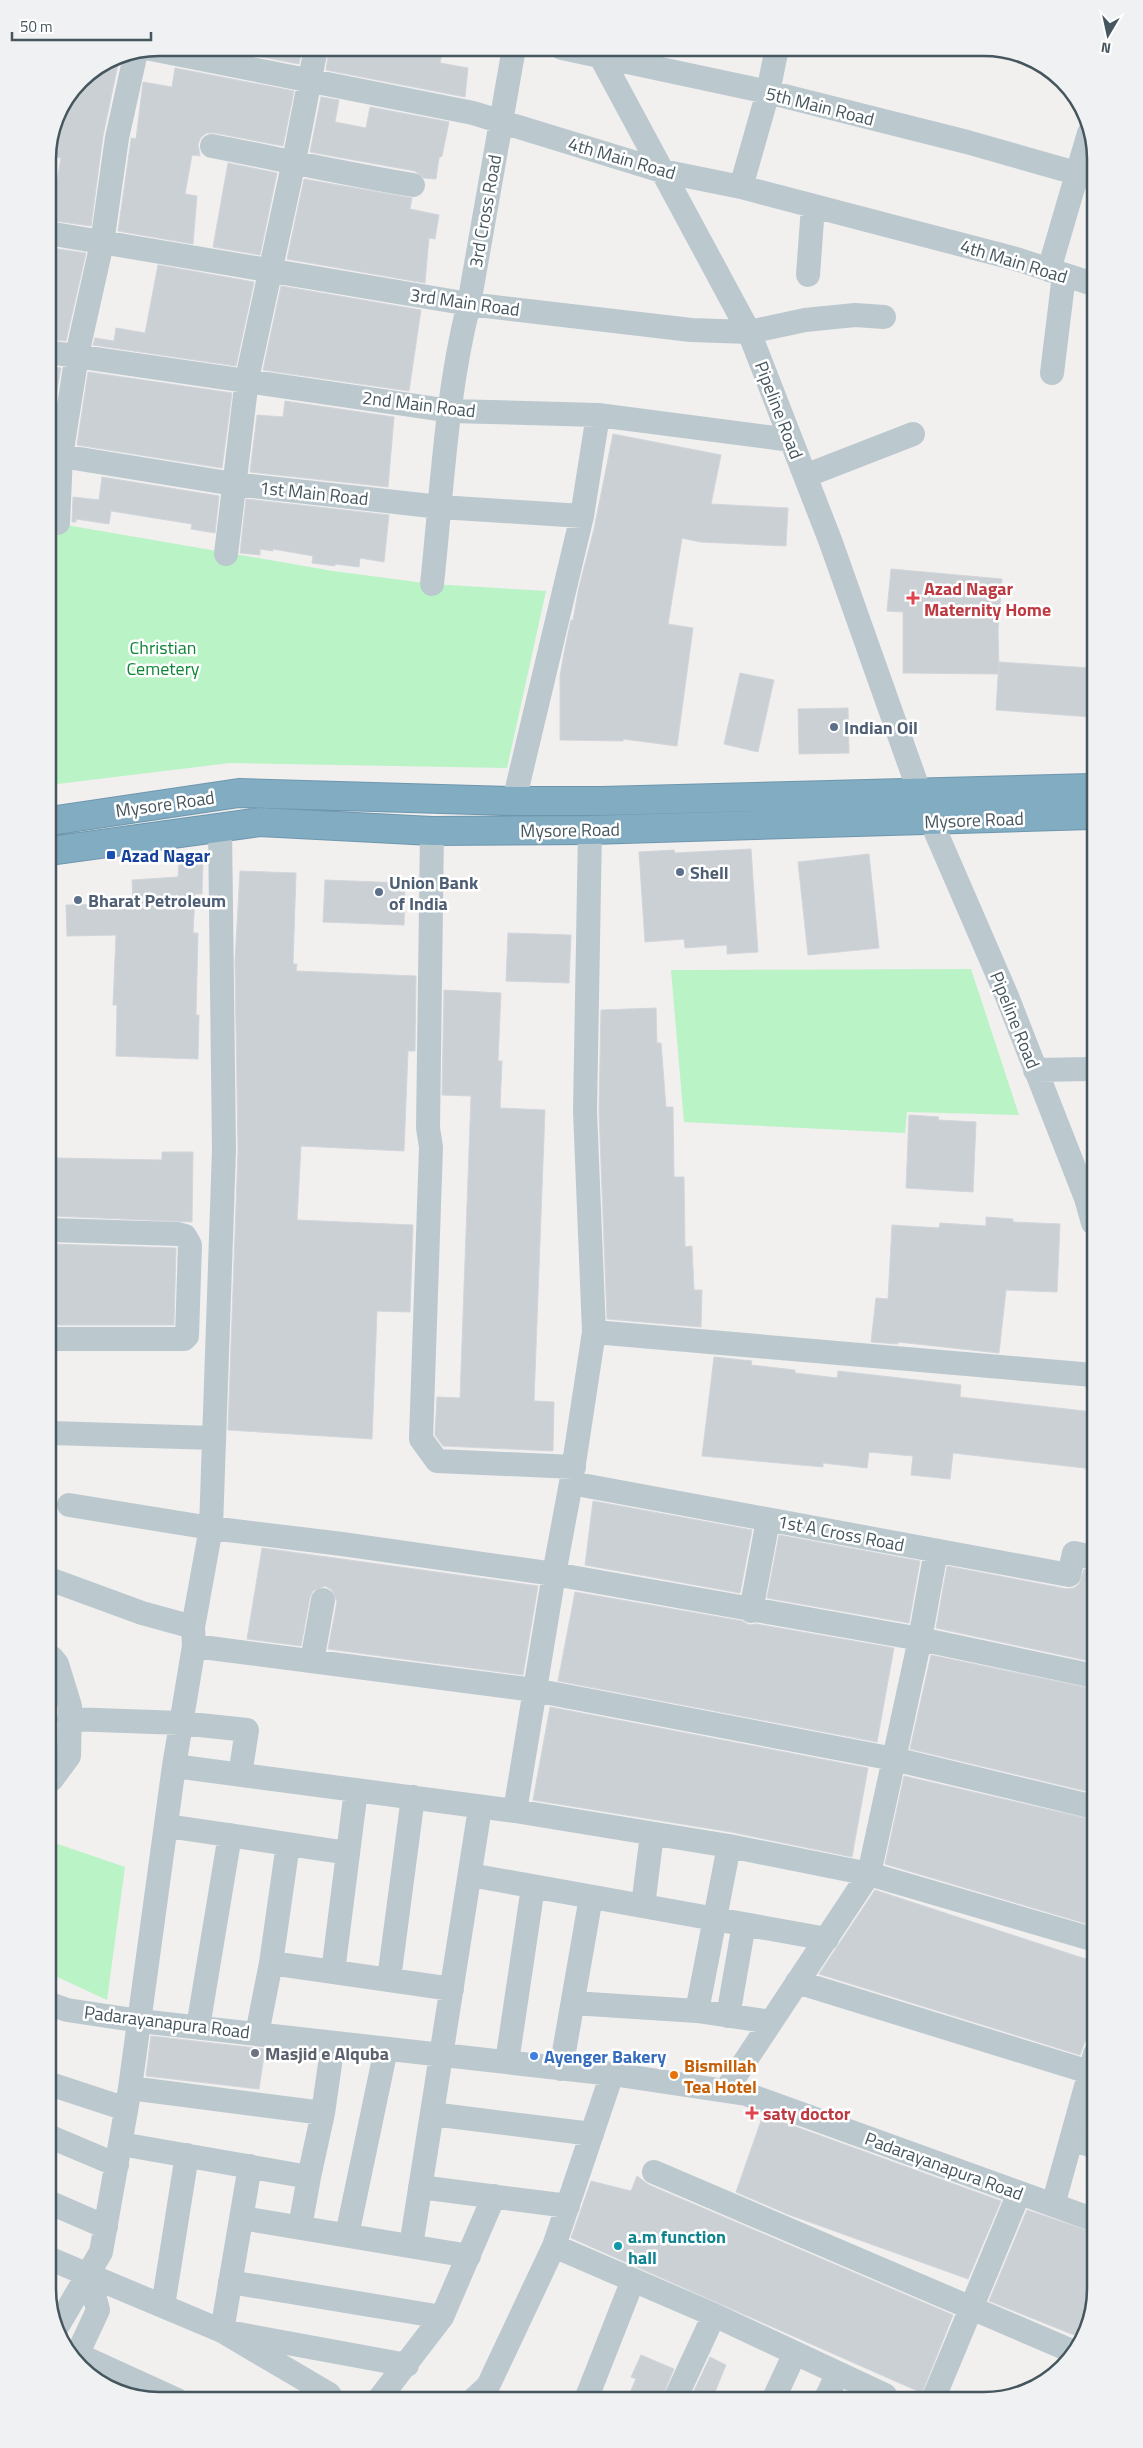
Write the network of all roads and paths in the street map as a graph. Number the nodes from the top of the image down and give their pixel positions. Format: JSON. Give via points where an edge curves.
{"nodes":[{"id":1,"x":185,"y":56,"type":"edge"},
{"id":2,"x":315,"y":56,"type":"edge"},
{"id":3,"x":513,"y":56,"type":"edge"},
{"id":4,"x":600,"y":56,"type":"edge"},
{"id":5,"x":615,"y":56,"type":"edge"},
{"id":6,"x":775,"y":56,"type":"edge"},
{"id":7,"x":134,"y":59,"type":"edge"},
{"id":8,"x":310,"y":82,"type":"junction"},
{"id":9,"x":768,"y":92,"type":"junction"},
{"id":10,"x":501,"y":122,"type":"junction"},
{"id":11,"x":212,"y":146,"type":"dead end"},
{"id":12,"x":1087,"y":154,"type":"edge"},
{"id":13,"x":294,"y":161,"type":"junction"},
{"id":14,"x":662,"y":171,"type":"junction"},
{"id":15,"x":1083,"y":175,"type":"edge"},
{"id":16,"x":414,"y":185,"type":"dead end"},
{"id":17,"x":740,"y":187,"type":"junction"},
{"id":18,"x":813,"y":206,"type":"junction"},
{"id":19,"x":56,"y":234,"type":"edge"},
{"id":20,"x":102,"y":243,"type":"junction"},
{"id":21,"x":269,"y":271,"type":"junction"},
{"id":22,"x":1057,"y":273,"type":"junction"},
{"id":23,"x":808,"y":275,"type":"dead end"},
{"id":24,"x":1087,"y":282,"type":"edge"},
{"id":25,"x":469,"y":304,"type":"junction"},
{"id":26,"x":884,"y":317,"type":"dead end"},
{"id":27,"x":748,"y":332,"type":"junction"},
{"id":28,"x":56,"y":353,"type":"edge"},
{"id":29,"x":77,"y":355,"type":"junction"},
{"id":30,"x":1052,"y":373,"type":"dead end"},
{"id":31,"x":246,"y":379,"type":"junction"},
{"id":32,"x":59,"y":400,"type":"edge"},
{"id":33,"x":451,"y":411,"type":"junction"},
{"id":34,"x":598,"y":415,"type":"junction"},
{"id":35,"x":914,"y":434,"type":"dead end"},
{"id":36,"x":791,"y":440,"type":"junction"},
{"id":37,"x":56,"y":441,"type":"edge"},
{"id":38,"x":56,"y":455,"type":"edge"},
{"id":39,"x":805,"y":476,"type":"junction"},
{"id":40,"x":56,"y":478,"type":"edge"},
{"id":41,"x":234,"y":484,"type":"junction"},
{"id":42,"x":440,"y":507,"type":"junction"},
{"id":43,"x":582,"y":516,"type":"junction"},
{"id":44,"x":58,"y":523,"type":"dead end"},
{"id":45,"x":226,"y":554,"type":"dead end"},
{"id":46,"x":432,"y":584,"type":"dead end"},
{"id":47,"x":1087,"y":788,"type":"edge"},
{"id":48,"x":919,"y":791,"type":"junction"},
{"id":49,"x":514,"y":801,"type":"junction"},
{"id":50,"x":1087,"y":815,"type":"edge"},
{"id":51,"x":56,"y":820,"type":"edge"},
{"id":52,"x":930,"y":821,"type":"junction"},
{"id":53,"x":220,"y":828,"type":"junction"},
{"id":54,"x":432,"y":830,"type":"junction"},
{"id":55,"x":590,"y":830,"type":"junction"},
{"id":56,"x":56,"y":851,"type":"edge"},
{"id":57,"x":1087,"y":1069,"type":"edge"},
{"id":58,"x":1035,"y":1070,"type":"junction"},
{"id":59,"x":1087,"y":1193,"type":"edge"},
{"id":60,"x":56,"y":1230,"type":"edge"},
{"id":61,"x":189,"y":1264,"type":"junction"},
{"id":62,"x":220,"y":1266,"type":"junction"},
{"id":63,"x":187,"y":1325,"type":"junction"},
{"id":64,"x":218,"y":1327,"type":"junction"},
{"id":65,"x":594,"y":1332,"type":"junction"},
{"id":66,"x":56,"y":1339,"type":"edge"},
{"id":67,"x":1087,"y":1374,"type":"edge"},
{"id":68,"x":56,"y":1433,"type":"edge"},
{"id":69,"x":214,"y":1438,"type":"junction"},
{"id":70,"x":572,"y":1475,"type":"junction"},
{"id":71,"x":68,"y":1505,"type":"dead end"},
{"id":72,"x":768,"y":1520,"type":"junction"},
{"id":73,"x":211,"y":1528,"type":"junction"},
{"id":74,"x":936,"y":1551,"type":"junction"},
{"id":75,"x":1087,"y":1556,"type":"edge"},
{"id":76,"x":554,"y":1574,"type":"junction"},
{"id":77,"x":56,"y":1582,"type":"edge"},
{"id":78,"x":323,"y":1600,"type":"dead end"},
{"id":79,"x":751,"y":1611,"type":"junction"},
{"id":80,"x":194,"y":1636,"type":"junction"},
{"id":81,"x":920,"y":1639,"type":"junction"},
{"id":82,"x":312,"y":1661,"type":"junction"},
{"id":83,"x":56,"y":1663,"type":"edge"},
{"id":84,"x":1087,"y":1675,"type":"edge"},
{"id":85,"x":534,"y":1690,"type":"junction"},
{"id":86,"x":69,"y":1719,"type":"junction"},
{"id":87,"x":181,"y":1724,"type":"junction"},
{"id":88,"x":894,"y":1759,"type":"junction"},
{"id":89,"x":174,"y":1766,"type":"junction"},
{"id":90,"x":56,"y":1774,"type":"edge"},
{"id":91,"x":240,"y":1774,"type":"junction"},
{"id":92,"x":356,"y":1790,"type":"junction"},
{"id":93,"x":413,"y":1798,"type":"junction"},
{"id":94,"x":1087,"y":1805,"type":"edge"},
{"id":95,"x":515,"y":1811,"type":"junction"},
{"id":96,"x":478,"y":1821,"type":"dead end"},
{"id":97,"x":167,"y":1826,"type":"junction"},
{"id":98,"x":652,"y":1834,"type":"junction"},
{"id":99,"x":230,"y":1835,"type":"junction"},
{"id":100,"x":288,"y":1844,"type":"junction"},
{"id":101,"x":728,"y":1846,"type":"junction"},
{"id":102,"x":348,"y":1852,"type":"junction"},
{"id":103,"x":869,"y":1874,"type":"junction"},
{"id":104,"x":470,"y":1876,"type":"junction"},
{"id":105,"x":534,"y":1887,"type":"junction"},
{"id":106,"x":591,"y":1897,"type":"junction"},
{"id":107,"x":643,"y":1906,"type":"junction"},
{"id":108,"x":715,"y":1918,"type":"junction"},
{"id":109,"x":744,"y":1924,"type":"junction"},
{"id":110,"x":827,"y":1938,"type":"junction"},
{"id":111,"x":1087,"y":1938,"type":"edge"},
{"id":112,"x":271,"y":1963,"type":"junction"},
{"id":113,"x":333,"y":1972,"type":"junction"},
{"id":114,"x":389,"y":1980,"type":"junction"},
{"id":115,"x":798,"y":1982,"type":"junction"},
{"id":116,"x":452,"y":1989,"type":"junction"},
{"id":117,"x":573,"y":2003,"type":"junction"},
{"id":118,"x":56,"y":2006,"type":"edge"},
{"id":119,"x":697,"y":2011,"type":"junction"},
{"id":120,"x":728,"y":2016,"type":"junction"},
{"id":121,"x":140,"y":2020,"type":"junction"},
{"id":122,"x":771,"y":2022,"type":"junction"},
{"id":123,"x":198,"y":2027,"type":"junction"},
{"id":124,"x":257,"y":2034,"type":"junction"},
{"id":125,"x":333,"y":2043,"type":"junction"},
{"id":126,"x":386,"y":2049,"type":"junction"},
{"id":127,"x":441,"y":2054,"type":"junction"},
{"id":128,"x":1087,"y":2057,"type":"edge"},
{"id":129,"x":507,"y":2062,"type":"junction"},
{"id":130,"x":561,"y":2069,"type":"junction"},
{"id":131,"x":612,"y":2074,"type":"junction"},
{"id":132,"x":56,"y":2086,"type":"edge"},
{"id":133,"x":726,"y":2090,"type":"junction"},
{"id":134,"x":128,"y":2098,"type":"junction"},
{"id":135,"x":1087,"y":2103,"type":"edge"},
{"id":136,"x":323,"y":2113,"type":"junction"},
{"id":137,"x":432,"y":2114,"type":"junction"},
{"id":138,"x":592,"y":2134,"type":"junction"},
{"id":139,"x":56,"y":2139,"type":"edge"},
{"id":140,"x":1072,"y":2139,"type":"junction"},
{"id":141,"x":1087,"y":2144,"type":"edge"},
{"id":142,"x":119,"y":2154,"type":"junction"},
{"id":143,"x":187,"y":2156,"type":"junction"},
{"id":144,"x":250,"y":2166,"type":"junction"},
{"id":145,"x":654,"y":2172,"type":"dead end"},
{"id":146,"x":309,"y":2177,"type":"junction"},
{"id":147,"x":420,"y":2187,"type":"junction"},
{"id":148,"x":1019,"y":2193,"type":"junction"},
{"id":149,"x":494,"y":2196,"type":"junction"},
{"id":150,"x":56,"y":2205,"type":"edge"},
{"id":151,"x":1053,"y":2205,"type":"junction"},
{"id":152,"x":568,"y":2206,"type":"junction"},
{"id":153,"x":1087,"y":2217,"type":"edge"},
{"id":154,"x":242,"y":2218,"type":"junction"},
{"id":155,"x":106,"y":2227,"type":"junction"},
{"id":156,"x":300,"y":2227,"type":"junction"},
{"id":157,"x":347,"y":2235,"type":"junction"},
{"id":158,"x":411,"y":2246,"type":"junction"},
{"id":159,"x":554,"y":2246,"type":"junction"},
{"id":160,"x":470,"y":2256,"type":"junction"},
{"id":161,"x":56,"y":2261,"type":"edge"},
{"id":162,"x":89,"y":2275,"type":"junction"},
{"id":163,"x":633,"y":2280,"type":"junction"},
{"id":164,"x":230,"y":2282,"type":"junction"},
{"id":165,"x":163,"y":2306,"type":"junction"},
{"id":166,"x":971,"y":2309,"type":"junction"},
{"id":167,"x":60,"y":2315,"type":"edge"},
{"id":168,"x":714,"y":2315,"type":"junction"},
{"id":169,"x":442,"y":2317,"type":"junction"},
{"id":170,"x":222,"y":2331,"type":"junction"},
{"id":171,"x":1067,"y":2349,"type":"edge"},
{"id":172,"x":78,"y":2351,"type":"edge"},
{"id":173,"x":795,"y":2353,"type":"junction"},
{"id":174,"x":82,"y":2357,"type":"edge"},
{"id":175,"x":407,"y":2365,"type":"junction"},
{"id":176,"x":838,"y":2373,"type":"junction"},
{"id":177,"x":160,"y":2392,"type":"edge"},
{"id":178,"x":321,"y":2392,"type":"edge"},
{"id":179,"x":385,"y":2392,"type":"edge"},
{"id":180,"x":482,"y":2392,"type":"edge"},
{"id":181,"x":589,"y":2392,"type":"edge"},
{"id":182,"x":678,"y":2392,"type":"edge"},
{"id":183,"x":777,"y":2392,"type":"edge"},
{"id":184,"x":828,"y":2392,"type":"edge"},
{"id":185,"x":877,"y":2392,"type":"edge"},
{"id":186,"x":936,"y":2392,"type":"edge"}],
"edges":[{"from":1,"to":8,"type":"street","name":"4th Main Road"},
{"from":2,"to":8,"type":"street"},
{"from":3,"to":10,"type":"street","name":"3rd Cross Road"},
{"from":4,"to":14,"type":"street","name":"Pipeline Road"},
{"from":5,"to":9,"type":"street","name":"5th Main Road"},
{"from":6,"to":9,"type":"street"},
{"from":7,"to":20,"type":"street","via":[[117,138]]},
{"from":8,"to":10,"type":"street","name":"4th Main Road","via":[[473,113]]},
{"from":8,"to":13,"type":"street"},
{"from":9,"to":15,"type":"street","name":"5th Main Road"},
{"from":9,"to":17,"type":"street"},
{"from":10,"to":14,"type":"street","name":"4th Main Road"},
{"from":10,"to":25,"type":"street","name":"3rd Cross Road"},
{"from":11,"to":13,"type":"street"},
{"from":12,"to":15,"type":"street"},
{"from":13,"to":16,"type":"street"},
{"from":13,"to":21,"type":"street"},
{"from":14,"to":17,"type":"street","name":"4th Main Road"},
{"from":14,"to":27,"type":"street","name":"Pipeline Road"},
{"from":15,"to":22,"type":"street"},
{"from":17,"to":18,"type":"street","name":"4th Main Road"},
{"from":18,"to":22,"type":"street","name":"4th Main Road","via":[[1016,259]]},
{"from":18,"to":23,"type":"street"},
{"from":19,"to":20,"type":"street","name":"3rd Main Road"},
{"from":20,"to":21,"type":"street","name":"3rd Main Road"},
{"from":20,"to":29,"type":"street"},
{"from":21,"to":25,"type":"street","name":"3rd Main Road"},
{"from":21,"to":31,"type":"street"},
{"from":22,"to":24,"type":"street","name":"4th Main Road"},
{"from":22,"to":30,"type":"street"},
{"from":25,"to":27,"type":"street","name":"3rd Main Road","via":[[691,330]]},
{"from":25,"to":33,"type":"street","name":"3rd Cross Road"},
{"from":26,"to":27,"type":"street","name":"3rd Main Road","via":[[855,315],[805,320]]},
{"from":27,"to":36,"type":"street","name":"Pipeline Road"},
{"from":28,"to":29,"type":"street","name":"2nd Main Road"},
{"from":29,"to":31,"type":"street","name":"2nd Main Road","via":[[136,366]]},
{"from":29,"to":32,"type":"street"},
{"from":31,"to":33,"type":"street","name":"2nd Main Road"},
{"from":31,"to":41,"type":"street"},
{"from":32,"to":37,"type":"street"},
{"from":33,"to":34,"type":"street","name":"2nd Main Road"},
{"from":33,"to":42,"type":"street","name":"3rd Cross Road"},
{"from":34,"to":36,"type":"street","name":"2nd Main Road"},
{"from":34,"to":43,"type":"street"},
{"from":35,"to":39,"type":"street"},
{"from":36,"to":39,"type":"street","name":"Pipeline Road"},
{"from":38,"to":41,"type":"street","name":"1st Main Road"},
{"from":39,"to":48,"type":"street","name":"Pipeline Road"},
{"from":40,"to":44,"type":"street"},
{"from":41,"to":42,"type":"street","name":"1st Main Road"},
{"from":41,"to":45,"type":"street"},
{"from":42,"to":43,"type":"street","name":"1st Main Road"},
{"from":42,"to":46,"type":"street","name":"3rd Cross Road"},
{"from":43,"to":49,"type":"street"},
{"from":47,"to":48,"type":"highway","name":"Mysore Road"},
{"from":48,"to":49,"type":"highway","name":"Mysore Road"},
{"from":49,"to":51,"type":"highway","name":"Mysore Road","via":[[240,793]]},
{"from":50,"to":52,"type":"highway","name":"Mysore Road"},
{"from":52,"to":55,"type":"highway","name":"Mysore Road"},
{"from":52,"to":58,"type":"street","name":"Pipeline Road","via":[[1006,994]]},
{"from":53,"to":54,"type":"highway","name":"Mysore Road","via":[[260,822]]},
{"from":53,"to":56,"type":"highway","name":"Mysore Road"},
{"from":53,"to":62,"type":"street","via":[[224,1150]]},
{"from":54,"to":55,"type":"highway","name":"Mysore Road"},
{"from":54,"to":70,"type":"street","name":"1st A Cross Road","via":[[428,1128],[431,1147],[421,1439],[437,1461]]},
{"from":55,"to":65,"type":"street","via":[[585,1111]]},
{"from":57,"to":58,"type":"street"},
{"from":58,"to":59,"type":"street","name":"Pipeline Road"},
{"from":60,"to":61,"type":"street","via":[[178,1234],[189,1240]]},
{"from":61,"to":62,"type":"street"},
{"from":61,"to":63,"type":"street"},
{"from":62,"to":64,"type":"street"},
{"from":63,"to":64,"type":"street"},
{"from":63,"to":66,"type":"street","via":[[187,1336],[180,1341]]},
{"from":64,"to":69,"type":"street"},
{"from":65,"to":67,"type":"street"},
{"from":65,"to":70,"type":"street"},
{"from":68,"to":69,"type":"street"},
{"from":69,"to":73,"type":"street"},
{"from":70,"to":72,"type":"street","name":"1st A Cross Road"},
{"from":70,"to":76,"type":"street"},
{"from":71,"to":73,"type":"street"},
{"from":72,"to":74,"type":"street","name":"1st A Cross Road"},
{"from":72,"to":79,"type":"street"},
{"from":73,"to":76,"type":"street"},
{"from":73,"to":80,"type":"street"},
{"from":74,"to":75,"type":"street","name":"1st A Cross Road","via":[[1070,1575],[1074,1553]]},
{"from":74,"to":81,"type":"street"},
{"from":76,"to":79,"type":"street"},
{"from":76,"to":85,"type":"street"},
{"from":77,"to":80,"type":"street"},
{"from":78,"to":82,"type":"street"},
{"from":79,"to":81,"type":"street"},
{"from":80,"to":82,"type":"street"},
{"from":80,"to":87,"type":"street"},
{"from":81,"to":84,"type":"street"},
{"from":81,"to":88,"type":"street"},
{"from":82,"to":85,"type":"street"},
{"from":83,"to":86,"type":"street","via":[[70,1706]]},
{"from":85,"to":88,"type":"street"},
{"from":85,"to":95,"type":"street"},
{"from":86,"to":87,"type":"street"},
{"from":86,"to":90,"type":"street","via":[[69,1756]]},
{"from":87,"to":89,"type":"street"},
{"from":87,"to":91,"type":"street","via":[[247,1730]]},
{"from":88,"to":94,"type":"street"},
{"from":88,"to":103,"type":"street"},
{"from":89,"to":91,"type":"street"},
{"from":89,"to":97,"type":"street"},
{"from":91,"to":92,"type":"street"},
{"from":92,"to":93,"type":"street"},
{"from":92,"to":102,"type":"street"},
{"from":93,"to":95,"type":"street"},
{"from":93,"to":114,"type":"street"},
{"from":95,"to":98,"type":"street"},
{"from":96,"to":104,"type":"street"},
{"from":97,"to":99,"type":"street"},
{"from":97,"to":121,"type":"street"},
{"from":98,"to":101,"type":"street"},
{"from":98,"to":107,"type":"street"},
{"from":99,"to":100,"type":"street"},
{"from":99,"to":123,"type":"street"},
{"from":100,"to":102,"type":"street"},
{"from":100,"to":112,"type":"street"},
{"from":101,"to":103,"type":"street"},
{"from":101,"to":108,"type":"street"},
{"from":102,"to":113,"type":"street"},
{"from":103,"to":110,"type":"street"},
{"from":103,"to":111,"type":"street"},
{"from":104,"to":105,"type":"street"},
{"from":104,"to":116,"type":"street"},
{"from":105,"to":106,"type":"street"},
{"from":105,"to":129,"type":"street"},
{"from":106,"to":107,"type":"street"},
{"from":106,"to":117,"type":"street"},
{"from":107,"to":108,"type":"street"},
{"from":108,"to":109,"type":"street"},
{"from":108,"to":119,"type":"street"},
{"from":109,"to":110,"type":"street"},
{"from":109,"to":120,"type":"street"},
{"from":110,"to":115,"type":"street"},
{"from":112,"to":113,"type":"street"},
{"from":112,"to":124,"type":"street"},
{"from":113,"to":114,"type":"street"},
{"from":114,"to":116,"type":"street"},
{"from":115,"to":122,"type":"street"},
{"from":115,"to":128,"type":"street"},
{"from":116,"to":127,"type":"street"},
{"from":117,"to":119,"type":"street"},
{"from":117,"to":130,"type":"street"},
{"from":118,"to":121,"type":"street","name":"Padarayanapura Road"},
{"from":119,"to":120,"type":"street"},
{"from":120,"to":122,"type":"street"},
{"from":121,"to":123,"type":"street","name":"Padarayanapura Road"},
{"from":121,"to":134,"type":"street"},
{"from":122,"to":133,"type":"street"},
{"from":123,"to":124,"type":"street","name":"Padarayanapura Road"},
{"from":124,"to":125,"type":"street","name":"Padarayanapura Road"},
{"from":125,"to":126,"type":"street","name":"Padarayanapura Road"},
{"from":125,"to":136,"type":"street"},
{"from":126,"to":127,"type":"street","name":"Padarayanapura Road"},
{"from":126,"to":157,"type":"street"},
{"from":127,"to":129,"type":"street","name":"Padarayanapura Road"},
{"from":127,"to":137,"type":"street"},
{"from":129,"to":130,"type":"street","name":"Padarayanapura Road"},
{"from":130,"to":131,"type":"street","name":"Padarayanapura Road"},
{"from":131,"to":133,"type":"street","name":"Padarayanapura Road"},
{"from":131,"to":138,"type":"street"},
{"from":132,"to":134,"type":"street"},
{"from":133,"to":148,"type":"street","name":"Padarayanapura Road","via":[[746,2094]]},
{"from":134,"to":136,"type":"street"},
{"from":134,"to":142,"type":"street"},
{"from":135,"to":140,"type":"street"},
{"from":136,"to":146,"type":"street"},
{"from":137,"to":138,"type":"street"},
{"from":137,"to":147,"type":"street"},
{"from":138,"to":152,"type":"street"},
{"from":139,"to":142,"type":"street"},
{"from":140,"to":141,"type":"street"},
{"from":140,"to":151,"type":"street"},
{"from":142,"to":143,"type":"street"},
{"from":142,"to":155,"type":"street"},
{"from":143,"to":144,"type":"street"},
{"from":143,"to":165,"type":"street"},
{"from":144,"to":146,"type":"street"},
{"from":144,"to":154,"type":"street"},
{"from":145,"to":166,"type":"street"},
{"from":146,"to":156,"type":"street"},
{"from":147,"to":149,"type":"street"},
{"from":147,"to":158,"type":"street"},
{"from":148,"to":151,"type":"street","name":"Padarayanapura Road"},
{"from":148,"to":166,"type":"street"},
{"from":149,"to":152,"type":"street"},
{"from":149,"to":160,"type":"street"},
{"from":150,"to":155,"type":"street"},
{"from":151,"to":153,"type":"street","name":"Padarayanapura Road"},
{"from":152,"to":159,"type":"street"},
{"from":154,"to":156,"type":"street"},
{"from":154,"to":164,"type":"street"},
{"from":155,"to":162,"type":"street","via":[[101,2252]]},
{"from":156,"to":157,"type":"street"},
{"from":157,"to":158,"type":"street"},
{"from":158,"to":160,"type":"street"},
{"from":159,"to":163,"type":"street"},
{"from":159,"to":180,"type":"street","via":[[488,2386]]},
{"from":160,"to":169,"type":"street"},
{"from":161,"to":162,"type":"street"},
{"from":162,"to":165,"type":"street"},
{"from":162,"to":167,"type":"street"},
{"from":162,"to":172,"type":"street","via":[[98,2310]]},
{"from":163,"to":168,"type":"street"},
{"from":163,"to":181,"type":"street"},
{"from":164,"to":169,"type":"street"},
{"from":164,"to":170,"type":"street"},
{"from":165,"to":170,"type":"street"},
{"from":166,"to":171,"type":"street"},
{"from":166,"to":186,"type":"street"},
{"from":168,"to":173,"type":"street"},
{"from":168,"to":182,"type":"street"},
{"from":169,"to":175,"type":"street"},
{"from":170,"to":175,"type":"street"},
{"from":170,"to":178,"type":"street"},
{"from":173,"to":176,"type":"street"},
{"from":173,"to":183,"type":"street"},
{"from":174,"to":177,"type":"street"},
{"from":175,"to":179,"type":"street"},
{"from":176,"to":184,"type":"street"},
{"from":176,"to":185,"type":"street"}]}
